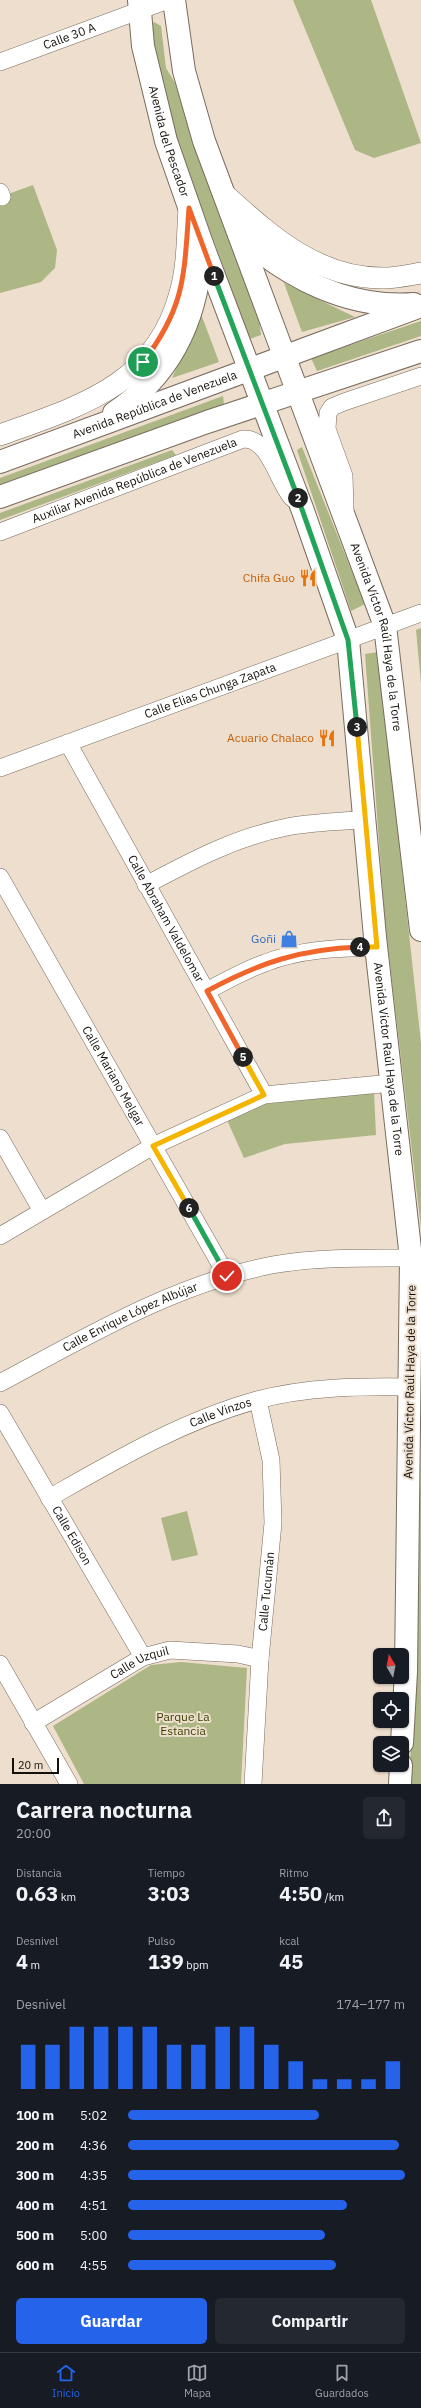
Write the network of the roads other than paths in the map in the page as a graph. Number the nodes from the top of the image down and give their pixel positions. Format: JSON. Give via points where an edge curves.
{"nodes":[{"id":1,"x":168,"y":0,"type":"edge"},
{"id":2,"x":174,"y":0,"type":"edge"},
{"id":3,"x":139,"y":5,"type":"edge"},
{"id":4,"x":0,"y":62,"type":"edge"},
{"id":5,"x":223,"y":192,"type":"junction"},
{"id":6,"x":189,"y":208,"type":"junction"},
{"id":7,"x":239,"y":234,"type":"junction"},
{"id":8,"x":202,"y":244,"type":"junction"},
{"id":9,"x":421,"y":273,"type":"edge"},
{"id":10,"x":421,"y":305,"type":"edge"},
{"id":11,"x":421,"y":351,"type":"edge"},
{"id":12,"x":285,"y":356,"type":"junction"},
{"id":13,"x":250,"y":369,"type":"junction"},
{"id":14,"x":421,"y":376,"type":"edge"},
{"id":15,"x":298,"y":391,"type":"junction"},
{"id":16,"x":262,"y":403,"type":"junction"},
{"id":17,"x":82,"y":431,"type":"junction"},
{"id":18,"x":0,"y":435,"type":"edge"},
{"id":19,"x":0,"y":462,"type":"edge"},
{"id":20,"x":0,"y":497,"type":"edge"},
{"id":21,"x":303,"y":512,"type":"junction"},
{"id":22,"x":346,"y":519,"type":"junction"},
{"id":23,"x":0,"y":532,"type":"edge"},
{"id":24,"x":421,"y":613,"type":"edge"},
{"id":25,"x":385,"y":626,"type":"junction"},
{"id":26,"x":348,"y":640,"type":"junction"},
{"id":27,"x":68,"y":743,"type":"junction"},
{"id":28,"x":0,"y":768,"type":"edge"},
{"id":29,"x":366,"y":819,"type":"junction"},
{"id":30,"x":0,"y":877,"type":"edge"},
{"id":31,"x":146,"y":885,"type":"junction"},
{"id":32,"x":421,"y":930,"type":"edge"},
{"id":33,"x":377,"y":947,"type":"junction"},
{"id":34,"x":207,"y":991,"type":"junction"},
{"id":35,"x":392,"y":1083,"type":"junction"},
{"id":36,"x":264,"y":1095,"type":"junction"},
{"id":37,"x":0,"y":1138,"type":"edge"},
{"id":38,"x":153,"y":1146,"type":"junction"},
{"id":39,"x":42,"y":1212,"type":"junction"},
{"id":40,"x":0,"y":1236,"type":"edge"},
{"id":41,"x":416,"y":1257,"type":"edge"},
{"id":42,"x":227,"y":1276,"type":"junction"},
{"id":43,"x":0,"y":1383,"type":"edge"},
{"id":44,"x":410,"y":1387,"type":"junction"},
{"id":45,"x":258,"y":1400,"type":"junction"},
{"id":46,"x":0,"y":1414,"type":"edge"},
{"id":47,"x":49,"y":1498,"type":"junction"},
{"id":48,"x":143,"y":1657,"type":"junction"},
{"id":49,"x":260,"y":1659,"type":"junction"},
{"id":50,"x":0,"y":1664,"type":"edge"},
{"id":51,"x":33,"y":1724,"type":"junction"},
{"id":52,"x":402,"y":1736,"type":"edge"},
{"id":53,"x":401,"y":1772,"type":"edge"},
{"id":54,"x":69,"y":1784,"type":"edge"},
{"id":55,"x":253,"y":1784,"type":"edge"},
{"id":56,"x":400,"y":1784,"type":"edge"}],
"edges":[{"from":1,"to":3,"type":"street","name":"Calle 30 A"},
{"from":2,"to":5,"type":"main road","via":[[184,72],[204,141]]},
{"from":3,"to":4,"type":"street","name":"Calle 30 A"},
{"from":3,"to":6,"type":"main road","name":"Avenida del Pescador","via":[[143,46],[158,115]]},
{"from":5,"to":7,"type":"main road"},
{"from":5,"to":9,"type":"street","via":[[264,230],[291,250],[322,267],[347,275],[385,278]]},
{"from":6,"to":8,"type":"main road","name":"Avenida del Pescador"},
{"from":6,"to":18,"type":"street","via":[[186,262],[180,293],[164,331],[143,362],[119,384],[83,404]]},
{"from":7,"to":10,"type":"main road","via":[[269,259],[316,286],[372,302]]},
{"from":7,"to":12,"type":"main road"},
{"from":8,"to":13,"type":"main road","name":"Avenida del Pescador"},
{"from":8,"to":17,"type":"main road","via":[[201,271],[188,322],[161,370],[126,405]]},
{"from":10,"to":12,"type":"main road","name":"Avenida República de Venezuela"},
{"from":11,"to":15,"type":"main road"},
{"from":12,"to":13,"type":"main road","name":"Avenida República de Venezuela"},
{"from":12,"to":15,"type":"main road","name":"Avenida Víctor Raúl Haya de la Torre"},
{"from":13,"to":16,"type":"main road","name":"Avenida Víctor Raúl Haya de la Torre"},
{"from":13,"to":17,"type":"main road","name":"Avenida República de Venezuela"},
{"from":14,"to":22,"type":"street","via":[[344,402],[332,407],[328,412],[327,429],[344,476]]},
{"from":15,"to":16,"type":"main road"},
{"from":15,"to":22,"type":"main road","name":"Avenida Víctor Raúl Haya de la Torre"},
{"from":16,"to":20,"type":"main road"},
{"from":16,"to":21,"type":"main road","name":"Avenida Víctor Raúl Haya de la Torre"},
{"from":17,"to":19,"type":"main road","name":"Avenida República de Venezuela"},
{"from":21,"to":23,"type":"street","name":"Auxiliar Avenida República de Venezuela","via":[[285,491],[262,445],[250,439],[243,439]]},
{"from":21,"to":26,"type":"main road","name":"Avenida Víctor Raúl Haya de la Torre"},
{"from":22,"to":25,"type":"main road","name":"Avenida Víctor Raúl Haya de la Torre"},
{"from":24,"to":25,"type":"street","name":"Calle Elias Chunga Zapata"},
{"from":25,"to":26,"type":"street","name":"Calle Elias Chunga Zapata"},
{"from":25,"to":32,"type":"main road","name":"Avenida Víctor Raúl Haya de la Torre"},
{"from":26,"to":27,"type":"street","name":"Calle Elias Chunga Zapata"},
{"from":26,"to":29,"type":"main road","name":"Avenida Víctor Raúl Haya de la Torre"},
{"from":27,"to":28,"type":"street","name":"Calle Elias Chunga Zapata"},
{"from":27,"to":31,"type":"street","name":"Calle Abraham Valdelomar"},
{"from":29,"to":31,"type":"street","via":[[288,827],[253,836],[223,847]]},
{"from":29,"to":33,"type":"main road","name":"Avenida Víctor Raúl Haya de la Torre"},
{"from":30,"to":38,"type":"street","name":"Calle Mariano Melgar"},
{"from":31,"to":34,"type":"street","name":"Calle Abraham Valdelomar"},
{"from":33,"to":34,"type":"street","via":[[284,957],[249,970]]},
{"from":33,"to":35,"type":"main road","name":"Avenida Víctor Raúl Haya de la Torre"},
{"from":34,"to":36,"type":"street","name":"Calle Abraham Valdelomar"},
{"from":35,"to":36,"type":"street"},
{"from":35,"to":41,"type":"main road","name":"Avenida Víctor Raúl Haya de la Torre"},
{"from":36,"to":38,"type":"street"},
{"from":37,"to":39,"type":"street"},
{"from":38,"to":39,"type":"street"},
{"from":38,"to":42,"type":"street","name":"Calle Mariano Melgar"},
{"from":39,"to":40,"type":"street"},
{"from":41,"to":42,"type":"street","name":"Calle Enrique López Albújar","via":[[323,1259],[272,1265]]},
{"from":41,"to":44,"type":"main road","name":"Avenida Víctor Raúl Haya de la Torre"},
{"from":42,"to":43,"type":"street","name":"Calle Enrique López Albújar","via":[[152,1304]]},
{"from":44,"to":45,"type":"street","name":"Calle Vinzos","via":[[377,1386],[312,1390]]},
{"from":44,"to":52,"type":"main road","name":"Avenida Víctor Raúl Haya de la Torre","via":[[406,1672]]},
{"from":45,"to":47,"type":"street","name":"Calle Vinzos","via":[[211,1416],[140,1446]]},
{"from":45,"to":49,"type":"street","name":"Calle Tucumán","via":[[271,1460],[273,1523]]},
{"from":46,"to":47,"type":"street","name":"Calle Edison"},
{"from":47,"to":48,"type":"street","name":"Calle Edison"},
{"from":48,"to":49,"type":"street","name":"Calle Uzquil","via":[[170,1650],[238,1654]]},
{"from":48,"to":51,"type":"street","name":"Calle Uzquil"},
{"from":49,"to":55,"type":"street","name":"Calle Tucumán"},
{"from":50,"to":51,"type":"street"},
{"from":51,"to":54,"type":"street"},
{"from":53,"to":56,"type":"main road"}]}
